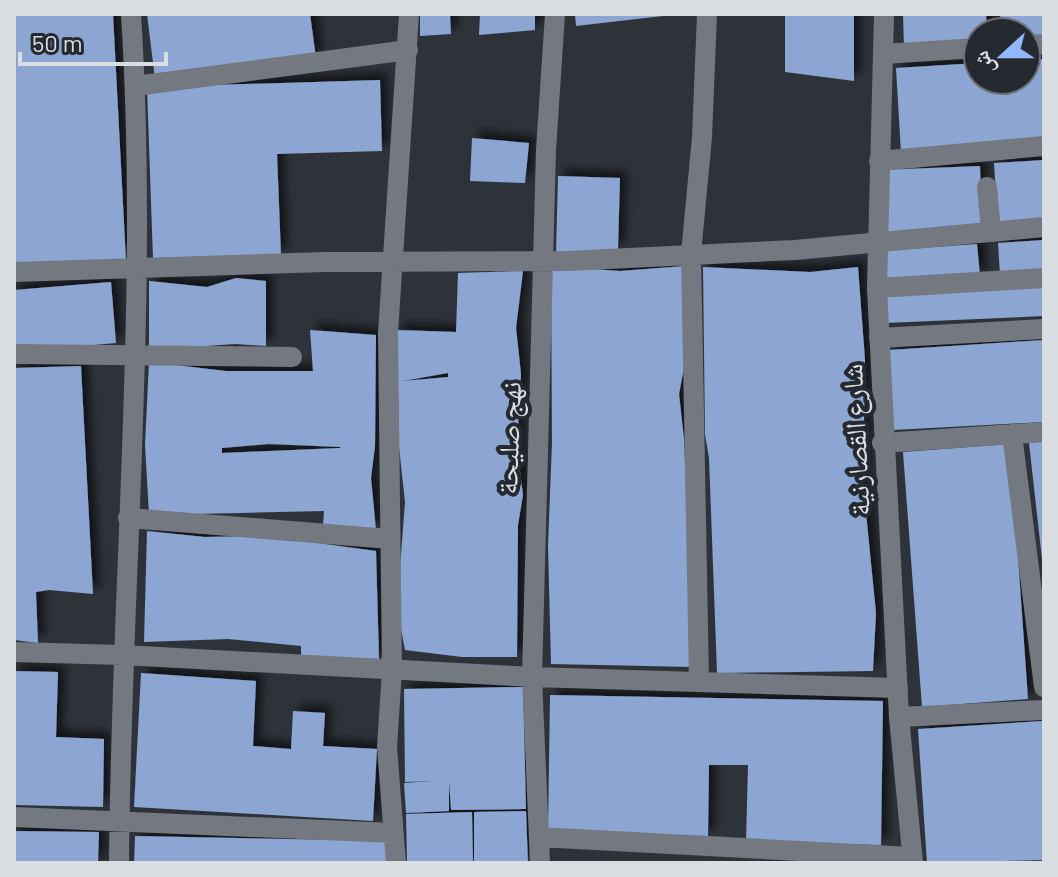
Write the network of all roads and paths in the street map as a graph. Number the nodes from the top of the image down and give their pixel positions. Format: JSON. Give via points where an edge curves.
{"nodes":[{"id":1,"x":131,"y":14,"type":"edge"},
{"id":2,"x":409,"y":14,"type":"edge"},
{"id":3,"x":555,"y":14,"type":"edge"},
{"id":4,"x":707,"y":14,"type":"edge"},
{"id":5,"x":884,"y":14,"type":"edge"},
{"id":6,"x":962,"y":49,"type":"edge"},
{"id":7,"x":408,"y":50,"type":"junction"},
{"id":8,"x":883,"y":54,"type":"junction"},
{"id":9,"x":135,"y":86,"type":"junction"},
{"id":10,"x":1044,"y":146,"type":"edge"},
{"id":11,"x":879,"y":161,"type":"junction"},
{"id":12,"x":987,"y":187,"type":"dead end"},
{"id":13,"x":1044,"y":227,"type":"edge"},
{"id":14,"x":991,"y":231,"type":"junction"},
{"id":15,"x":876,"y":243,"type":"junction"},
{"id":16,"x":691,"y":254,"type":"junction"},
{"id":17,"x":544,"y":261,"type":"junction"},
{"id":18,"x":390,"y":263,"type":"junction"},
{"id":19,"x":136,"y":268,"type":"junction"},
{"id":20,"x":14,"y":272,"type":"edge"},
{"id":21,"x":1044,"y":278,"type":"edge"},
{"id":22,"x":877,"y":288,"type":"junction"},
{"id":23,"x":1044,"y":329,"type":"edge"},
{"id":24,"x":879,"y":338,"type":"junction"},
{"id":25,"x":14,"y":354,"type":"edge"},
{"id":26,"x":133,"y":356,"type":"junction"},
{"id":27,"x":292,"y":357,"type":"dead end"},
{"id":28,"x":1044,"y":432,"type":"edge"},
{"id":29,"x":1012,"y":434,"type":"junction"},
{"id":30,"x":882,"y":443,"type":"junction"},
{"id":31,"x":128,"y":518,"type":"junction"},
{"id":32,"x":390,"y":539,"type":"junction"},
{"id":33,"x":14,"y":652,"type":"edge"},
{"id":34,"x":123,"y":655,"type":"junction"},
{"id":35,"x":392,"y":670,"type":"junction"},
{"id":36,"x":532,"y":677,"type":"junction"},
{"id":37,"x":699,"y":681,"type":"junction"},
{"id":38,"x":1044,"y":687,"type":"edge"},
{"id":39,"x":898,"y":688,"type":"junction"},
{"id":40,"x":1044,"y":710,"type":"edge"},
{"id":41,"x":899,"y":717,"type":"junction"},
{"id":42,"x":14,"y":817,"type":"edge"},
{"id":43,"x":119,"y":819,"type":"junction"},
{"id":44,"x":394,"y":833,"type":"junction"},
{"id":45,"x":539,"y":837,"type":"junction"},
{"id":46,"x":913,"y":860,"type":"edge"},
{"id":47,"x":119,"y":863,"type":"edge"},
{"id":48,"x":396,"y":863,"type":"edge"},
{"id":49,"x":540,"y":863,"type":"edge"}],
"edges":[{"from":1,"to":9,"type":"street"},
{"from":2,"to":7,"type":"street"},
{"from":3,"to":17,"type":"street","name":"نهج صليحة"},
{"from":4,"to":16,"type":"street"},
{"from":5,"to":8,"type":"street","name":"شارع القصارنية"},
{"from":6,"to":8,"type":"street"},
{"from":7,"to":9,"type":"street"},
{"from":7,"to":18,"type":"street"},
{"from":8,"to":11,"type":"street","name":"شارع القصارنية"},
{"from":9,"to":19,"type":"street"},
{"from":10,"to":11,"type":"street"},
{"from":11,"to":15,"type":"street","name":"شارع القصارنية"},
{"from":12,"to":14,"type":"street"},
{"from":13,"to":14,"type":"street"},
{"from":14,"to":15,"type":"street"},
{"from":15,"to":16,"type":"street"},
{"from":15,"to":22,"type":"street","name":"شارع القصارنية"},
{"from":16,"to":17,"type":"street"},
{"from":16,"to":37,"type":"street"},
{"from":17,"to":18,"type":"street"},
{"from":17,"to":36,"type":"street","name":"نهج صليحة"},
{"from":18,"to":19,"type":"street"},
{"from":18,"to":32,"type":"street"},
{"from":19,"to":20,"type":"street"},
{"from":19,"to":26,"type":"street"},
{"from":21,"to":22,"type":"street"},
{"from":22,"to":24,"type":"street","name":"شارع القصارنية"},
{"from":23,"to":24,"type":"street"},
{"from":24,"to":30,"type":"street","name":"شارع القصارنية"},
{"from":25,"to":26,"type":"street"},
{"from":26,"to":27,"type":"street"},
{"from":26,"to":31,"type":"street"},
{"from":28,"to":29,"type":"street"},
{"from":29,"to":30,"type":"street"},
{"from":29,"to":38,"type":"street"},
{"from":30,"to":39,"type":"street","name":"شارع القصارنية"},
{"from":31,"to":32,"type":"street"},
{"from":31,"to":34,"type":"street"},
{"from":32,"to":35,"type":"street"},
{"from":33,"to":34,"type":"street"},
{"from":34,"to":35,"type":"street"},
{"from":34,"to":43,"type":"street"},
{"from":35,"to":36,"type":"street"},
{"from":35,"to":44,"type":"street","via":[[387,747]]},
{"from":36,"to":37,"type":"street"},
{"from":36,"to":45,"type":"street","name":"نهج صليحة"},
{"from":37,"to":39,"type":"street"},
{"from":39,"to":41,"type":"street","name":"شارع القصارنية"},
{"from":40,"to":41,"type":"street"},
{"from":41,"to":46,"type":"street","name":"شارع القصارنية"},
{"from":42,"to":43,"type":"street"},
{"from":43,"to":44,"type":"street"},
{"from":43,"to":47,"type":"street"},
{"from":44,"to":48,"type":"street"},
{"from":45,"to":46,"type":"street"},
{"from":45,"to":49,"type":"street","name":"نهج صليحة"}]}
